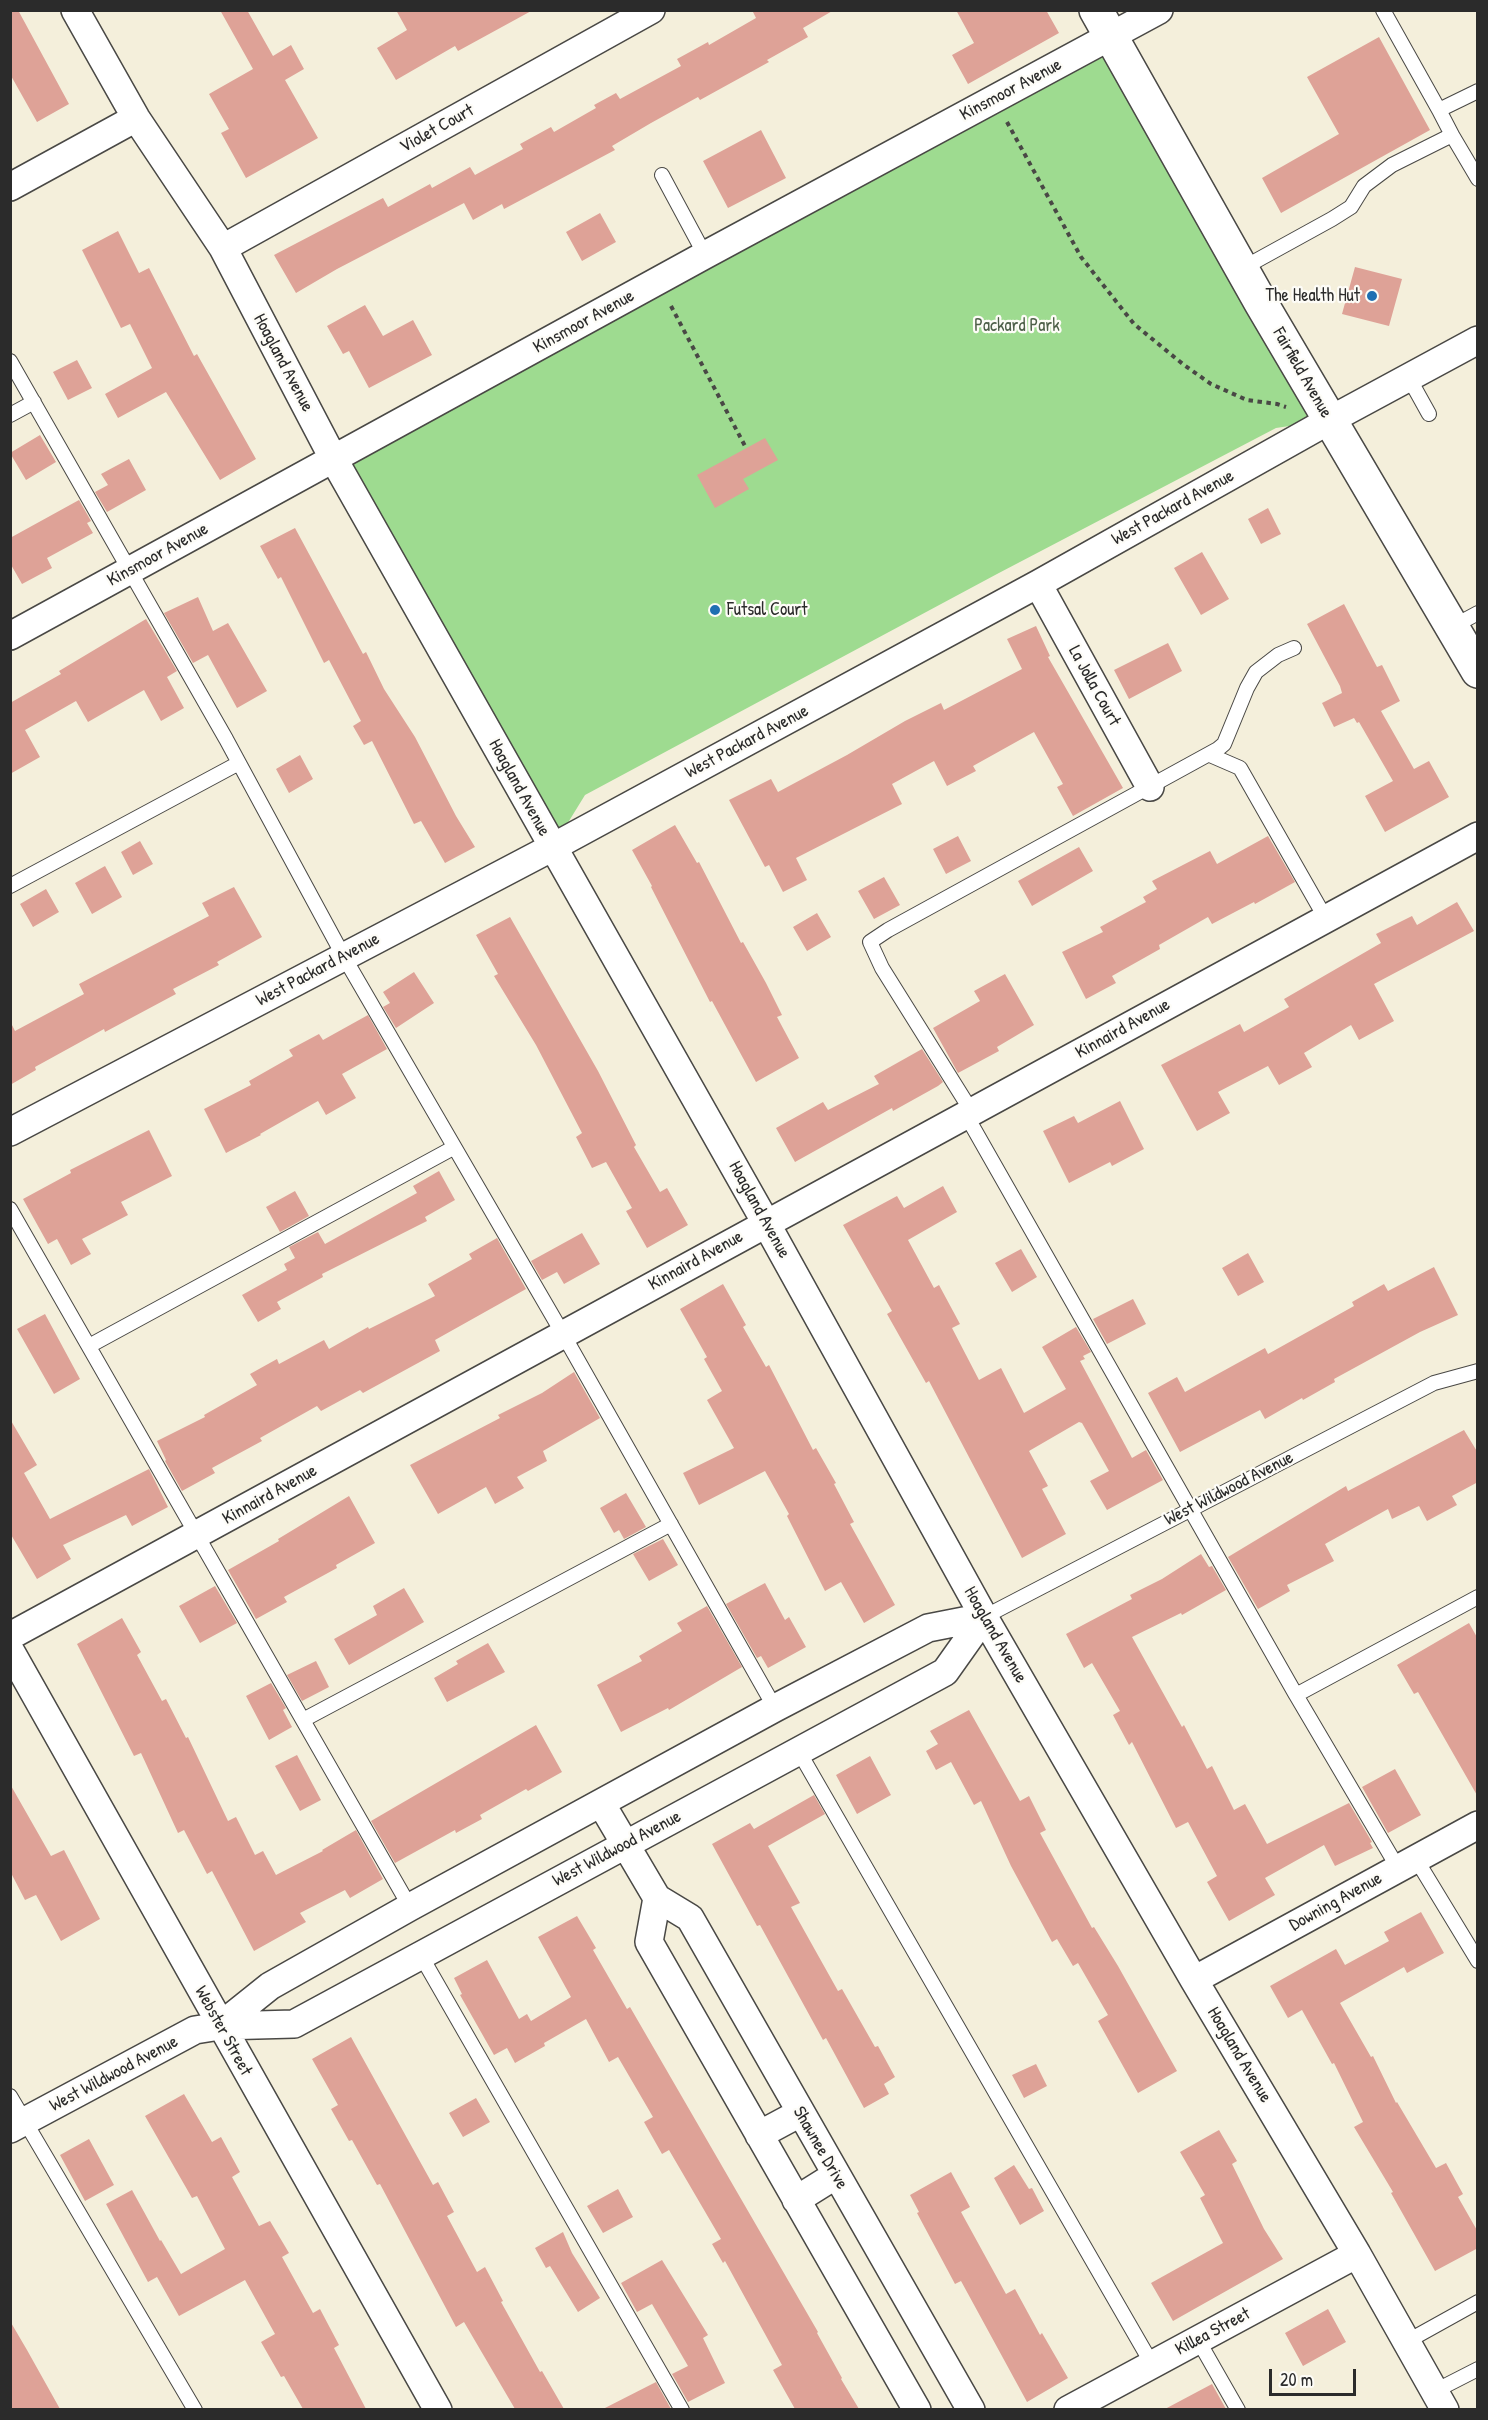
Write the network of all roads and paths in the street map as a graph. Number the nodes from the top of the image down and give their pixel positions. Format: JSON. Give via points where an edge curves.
{"nodes":[{"id":1,"x":75,"y":10,"type":"edge"},
{"id":2,"x":651,"y":10,"type":"edge"},
{"id":3,"x":1159,"y":10,"type":"edge"},
{"id":4,"x":1383,"y":10,"type":"edge"},
{"id":5,"x":1103,"y":24,"type":"edge"},
{"id":6,"x":1478,"y":91,"type":"edge"},
{"id":7,"x":995,"y":99,"type":"junction"},
{"id":8,"x":1439,"y":110,"type":"junction"},
{"id":9,"x":136,"y":118,"type":"junction"},
{"id":10,"x":1452,"y":135,"type":"junction"},
{"id":11,"x":662,"y":175,"type":"dead end"},
{"id":12,"x":1478,"y":179,"type":"edge"},
{"id":13,"x":10,"y":187,"type":"edge"},
{"id":14,"x":223,"y":248,"type":"junction"},
{"id":15,"x":705,"y":255,"type":"junction"},
{"id":16,"x":1243,"y":268,"type":"junction"},
{"id":17,"x":657,"y":281,"type":"junction"},
{"id":18,"x":1478,"y":340,"type":"edge"},
{"id":19,"x":10,"y":361,"type":"edge"},
{"id":20,"x":1409,"y":378,"type":"junction"},
{"id":21,"x":34,"y":402,"type":"junction"},
{"id":22,"x":1286,"y":407,"type":"dead end"},
{"id":23,"x":1429,"y":414,"type":"dead end"},
{"id":24,"x":10,"y":415,"type":"edge"},
{"id":25,"x":1330,"y":420,"type":"junction"},
{"id":26,"x":745,"y":446,"type":"dead end"},
{"id":27,"x":333,"y":458,"type":"junction"},
{"id":28,"x":130,"y":571,"type":"junction"},
{"id":29,"x":1038,"y":584,"type":"junction"},
{"id":30,"x":1465,"y":620,"type":"edge"},
{"id":31,"x":10,"y":636,"type":"edge"},
{"id":32,"x":1294,"y":648,"type":"dead end"},
{"id":33,"x":1478,"y":671,"type":"edge"},
{"id":34,"x":1210,"y":755,"type":"junction"},
{"id":35,"x":239,"y":763,"type":"junction"},
{"id":36,"x":1150,"y":787,"type":"junction"},
{"id":37,"x":1478,"y":836,"type":"edge"},
{"id":38,"x":553,"y":847,"type":"junction"},
{"id":39,"x":10,"y":886,"type":"edge"},
{"id":40,"x":1326,"y":919,"type":"junction"},
{"id":41,"x":344,"y":957,"type":"junction"},
{"id":42,"x":969,"y":1113,"type":"junction"},
{"id":43,"x":10,"y":1132,"type":"edge"},
{"id":44,"x":453,"y":1148,"type":"junction"},
{"id":45,"x":10,"y":1209,"type":"edge"},
{"id":46,"x":766,"y":1223,"type":"junction"},
{"id":47,"x":564,"y":1334,"type":"junction"},
{"id":48,"x":89,"y":1346,"type":"junction"},
{"id":49,"x":1478,"y":1371,"type":"edge"},
{"id":50,"x":1191,"y":1509,"type":"junction"},
{"id":51,"x":671,"y":1524,"type":"junction"},
{"id":52,"x":196,"y":1535,"type":"junction"},
{"id":53,"x":1478,"y":1597,"type":"edge"},
{"id":54,"x":984,"y":1617,"type":"junction"},
{"id":55,"x":10,"y":1636,"type":"edge"},
{"id":56,"x":10,"y":1650,"type":"edge"},
{"id":57,"x":1296,"y":1695,"type":"junction"},
{"id":58,"x":775,"y":1708,"type":"junction"},
{"id":59,"x":303,"y":1720,"type":"junction"},
{"id":60,"x":798,"y":1750,"type":"junction"},
{"id":61,"x":600,"y":1803,"type":"junction"},
{"id":62,"x":1478,"y":1825,"type":"edge"},
{"id":63,"x":625,"y":1846,"type":"junction"},
{"id":64,"x":1407,"y":1863,"type":"junction"},
{"id":65,"x":657,"y":1898,"type":"junction"},
{"id":66,"x":410,"y":1907,"type":"junction"},
{"id":67,"x":420,"y":1954,"type":"junction"},
{"id":68,"x":1478,"y":1961,"type":"edge"},
{"id":69,"x":1194,"y":1980,"type":"junction"},
{"id":70,"x":220,"y":2026,"type":"junction"},
{"id":71,"x":10,"y":2096,"type":"edge"},
{"id":72,"x":800,"y":2113,"type":"junction"},
{"id":73,"x":18,"y":2125,"type":"edge"},
{"id":74,"x":759,"y":2135,"type":"junction"},
{"id":75,"x":836,"y":2175,"type":"junction"},
{"id":76,"x":796,"y":2200,"type":"junction"},
{"id":77,"x":1357,"y":2254,"type":"junction"},
{"id":78,"x":1478,"y":2302,"type":"edge"},
{"id":79,"x":1198,"y":2340,"type":"junction"},
{"id":80,"x":1406,"y":2342,"type":"junction"},
{"id":81,"x":1152,"y":2364,"type":"junction"},
{"id":82,"x":1478,"y":2369,"type":"edge"},
{"id":83,"x":1439,"y":2401,"type":"edge"},
{"id":84,"x":195,"y":2409,"type":"edge"},
{"id":85,"x":438,"y":2409,"type":"edge"},
{"id":86,"x":682,"y":2409,"type":"edge"},
{"id":87,"x":917,"y":2409,"type":"edge"},
{"id":88,"x":971,"y":2409,"type":"edge"},
{"id":89,"x":1068,"y":2409,"type":"edge"},
{"id":90,"x":1238,"y":2409,"type":"edge"}],
"edges":[{"from":1,"to":9,"type":"street","name":"Hoagland Avenue"},
{"from":2,"to":14,"type":"street","name":"Violet Court"},
{"from":3,"to":5,"type":"street","name":"Kinsmoor Avenue"},
{"from":4,"to":8,"type":"lane"},
{"from":5,"to":7,"type":"street","name":"Kinsmoor Avenue"},
{"from":5,"to":16,"type":"main road","name":"Fairfield Avenue"},
{"from":6,"to":8,"type":"lane"},
{"from":7,"to":15,"type":"street","name":"Kinsmoor Avenue"},
{"from":7,"to":22,"type":"path","via":[[1081,257],[1134,324],[1211,384],[1247,400]]},
{"from":8,"to":10,"type":"lane"},
{"from":9,"to":13,"type":"street"},
{"from":9,"to":14,"type":"street","name":"Hoagland Avenue"},
{"from":10,"to":12,"type":"lane"},
{"from":10,"to":16,"type":"lane","via":[[1392,165],[1364,186],[1351,207]]},
{"from":11,"to":15,"type":"lane"},
{"from":14,"to":27,"type":"street","name":"Hoagland Avenue"},
{"from":15,"to":17,"type":"street","name":"Kinsmoor Avenue"},
{"from":16,"to":25,"type":"main road","name":"Fairfield Avenue"},
{"from":17,"to":26,"type":"path"},
{"from":17,"to":27,"type":"street","name":"Kinsmoor Avenue"},
{"from":18,"to":20,"type":"street","name":"West Packard Avenue"},
{"from":19,"to":21,"type":"lane"},
{"from":20,"to":23,"type":"lane"},
{"from":20,"to":25,"type":"street","name":"West Packard Avenue"},
{"from":21,"to":24,"type":"lane"},
{"from":21,"to":28,"type":"lane"},
{"from":25,"to":29,"type":"street","name":"West Packard Avenue"},
{"from":25,"to":30,"type":"main road","name":"Fairfield Avenue"},
{"from":27,"to":28,"type":"street","name":"Kinsmoor Avenue"},
{"from":27,"to":38,"type":"street","name":"Hoagland Avenue"},
{"from":28,"to":31,"type":"street","name":"Kinsmoor Avenue"},
{"from":28,"to":35,"type":"lane"},
{"from":29,"to":36,"type":"street","name":"La Jolla Court"},
{"from":29,"to":38,"type":"street","name":"West Packard Avenue"},
{"from":30,"to":33,"type":"main road","name":"Fairfield Avenue"},
{"from":32,"to":34,"type":"lane","via":[[1256,672],[1224,744]]},
{"from":34,"to":36,"type":"lane"},
{"from":34,"to":40,"type":"lane","via":[[1240,768]]},
{"from":35,"to":39,"type":"lane"},
{"from":35,"to":41,"type":"lane"},
{"from":36,"to":42,"type":"lane","via":[[870,942]]},
{"from":37,"to":40,"type":"street","name":"Kinnaird Avenue"},
{"from":38,"to":41,"type":"street","name":"West Packard Avenue"},
{"from":38,"to":46,"type":"street","name":"Hoagland Avenue"},
{"from":40,"to":42,"type":"street","name":"Kinnaird Avenue"},
{"from":41,"to":43,"type":"street","name":"West Packard Avenue"},
{"from":41,"to":44,"type":"lane"},
{"from":42,"to":46,"type":"street","name":"Kinnaird Avenue"},
{"from":42,"to":50,"type":"lane"},
{"from":44,"to":47,"type":"lane"},
{"from":44,"to":48,"type":"lane"},
{"from":45,"to":48,"type":"lane"},
{"from":46,"to":47,"type":"street","name":"Kinnaird Avenue"},
{"from":46,"to":54,"type":"street","name":"Hoagland Avenue"},
{"from":47,"to":51,"type":"lane"},
{"from":47,"to":52,"type":"street","name":"Kinnaird Avenue"},
{"from":48,"to":52,"type":"lane"},
{"from":49,"to":50,"type":"lane","name":"West Wildwood Avenue","via":[[1434,1383]]},
{"from":50,"to":54,"type":"lane","name":"West Wildwood Avenue"},
{"from":50,"to":57,"type":"lane"},
{"from":51,"to":58,"type":"lane"},
{"from":51,"to":59,"type":"lane"},
{"from":52,"to":55,"type":"street","name":"Kinnaird Avenue"},
{"from":52,"to":59,"type":"lane"},
{"from":53,"to":57,"type":"lane"},
{"from":54,"to":58,"type":"street","name":"West Wildwood Avenue","via":[[928,1628]]},
{"from":54,"to":60,"type":"street","name":"West Wildwood Avenue","via":[[945,1671]]},
{"from":54,"to":69,"type":"street","name":"Hoagland Avenue"},
{"from":56,"to":70,"type":"street","name":"Webster Street"},
{"from":57,"to":64,"type":"lane"},
{"from":58,"to":61,"type":"street","name":"West Wildwood Avenue"},
{"from":59,"to":66,"type":"lane"},
{"from":60,"to":63,"type":"street","name":"West Wildwood Avenue"},
{"from":60,"to":81,"type":"lane"},
{"from":61,"to":63,"type":"street","name":"Shawnee Drive"},
{"from":61,"to":66,"type":"street","name":"West Wildwood Avenue"},
{"from":62,"to":64,"type":"street","name":"Downing Avenue"},
{"from":63,"to":65,"type":"street","name":"Shawnee Drive"},
{"from":63,"to":67,"type":"street","name":"West Wildwood Avenue"},
{"from":64,"to":68,"type":"lane"},
{"from":64,"to":69,"type":"street","name":"Downing Avenue"},
{"from":65,"to":72,"type":"street","name":"Shawnee Drive","via":[[690,1918]]},
{"from":65,"to":74,"type":"street","via":[[649,1942]]},
{"from":66,"to":70,"type":"street","name":"West Wildwood Avenue","via":[[270,1986]]},
{"from":67,"to":70,"type":"street","name":"West Wildwood Avenue","via":[[294,2024]]},
{"from":67,"to":86,"type":"lane"},
{"from":69,"to":77,"type":"street","name":"Hoagland Avenue"},
{"from":70,"to":73,"type":"street","name":"West Wildwood Avenue","via":[[195,2030]]},
{"from":70,"to":85,"type":"street","name":"Webster Street"},
{"from":71,"to":73,"type":"lane"},
{"from":72,"to":74,"type":"street"},
{"from":72,"to":75,"type":"street","name":"Shawnee Drive"},
{"from":73,"to":84,"type":"lane"},
{"from":74,"to":76,"type":"street"},
{"from":75,"to":76,"type":"street"},
{"from":75,"to":88,"type":"street","name":"Shawnee Drive"},
{"from":76,"to":87,"type":"street"},
{"from":77,"to":79,"type":"street","name":"Killea Street"},
{"from":77,"to":80,"type":"street","name":"Hoagland Avenue"},
{"from":78,"to":80,"type":"lane"},
{"from":79,"to":81,"type":"street","name":"Killea Street"},
{"from":79,"to":90,"type":"lane"},
{"from":80,"to":83,"type":"street","name":"Hoagland Avenue"},
{"from":81,"to":89,"type":"street","name":"Killea Street"},
{"from":82,"to":83,"type":"lane"}]}
